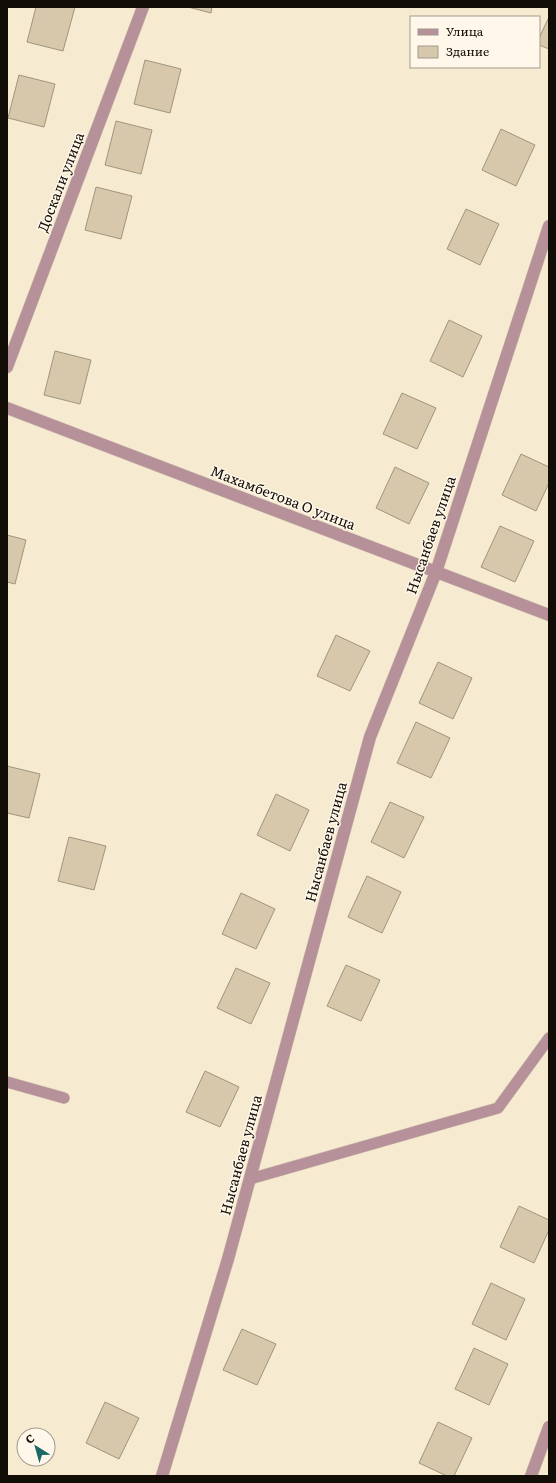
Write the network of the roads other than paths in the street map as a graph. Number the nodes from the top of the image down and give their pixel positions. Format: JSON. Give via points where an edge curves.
{"nodes":[{"id":1,"x":143,"y":7,"type":"edge"},
{"id":2,"x":549,"y":226,"type":"edge"},
{"id":3,"x":7,"y":367,"type":"edge"},
{"id":4,"x":7,"y":408,"type":"edge"},
{"id":5,"x":436,"y":572,"type":"junction"},
{"id":6,"x":549,"y":615,"type":"edge"},
{"id":7,"x":549,"y":1038,"type":"edge"},
{"id":8,"x":7,"y":1082,"type":"edge"},
{"id":9,"x":64,"y":1098,"type":"dead end"},
{"id":10,"x":250,"y":1179,"type":"junction"},
{"id":11,"x":549,"y":1427,"type":"edge"},
{"id":12,"x":162,"y":1476,"type":"edge"},
{"id":13,"x":531,"y":1476,"type":"edge"}],
"edges":[{"from":1,"to":3,"type":"street","name":"Доскали улица"},
{"from":2,"to":5,"type":"street","name":"Нысанбаев улица"},
{"from":4,"to":5,"type":"street","name":"Махамбетова О улица"},
{"from":5,"to":6,"type":"street","name":"Махамбетова О улица"},
{"from":5,"to":10,"type":"street","name":"Нысанбаев улица","via":[[370,736]]},
{"from":7,"to":10,"type":"lane","via":[[498,1108]]},
{"from":8,"to":9,"type":"lane"},
{"from":10,"to":12,"type":"street","name":"Нысанбаев улица"},
{"from":11,"to":13,"type":"street"}]}
